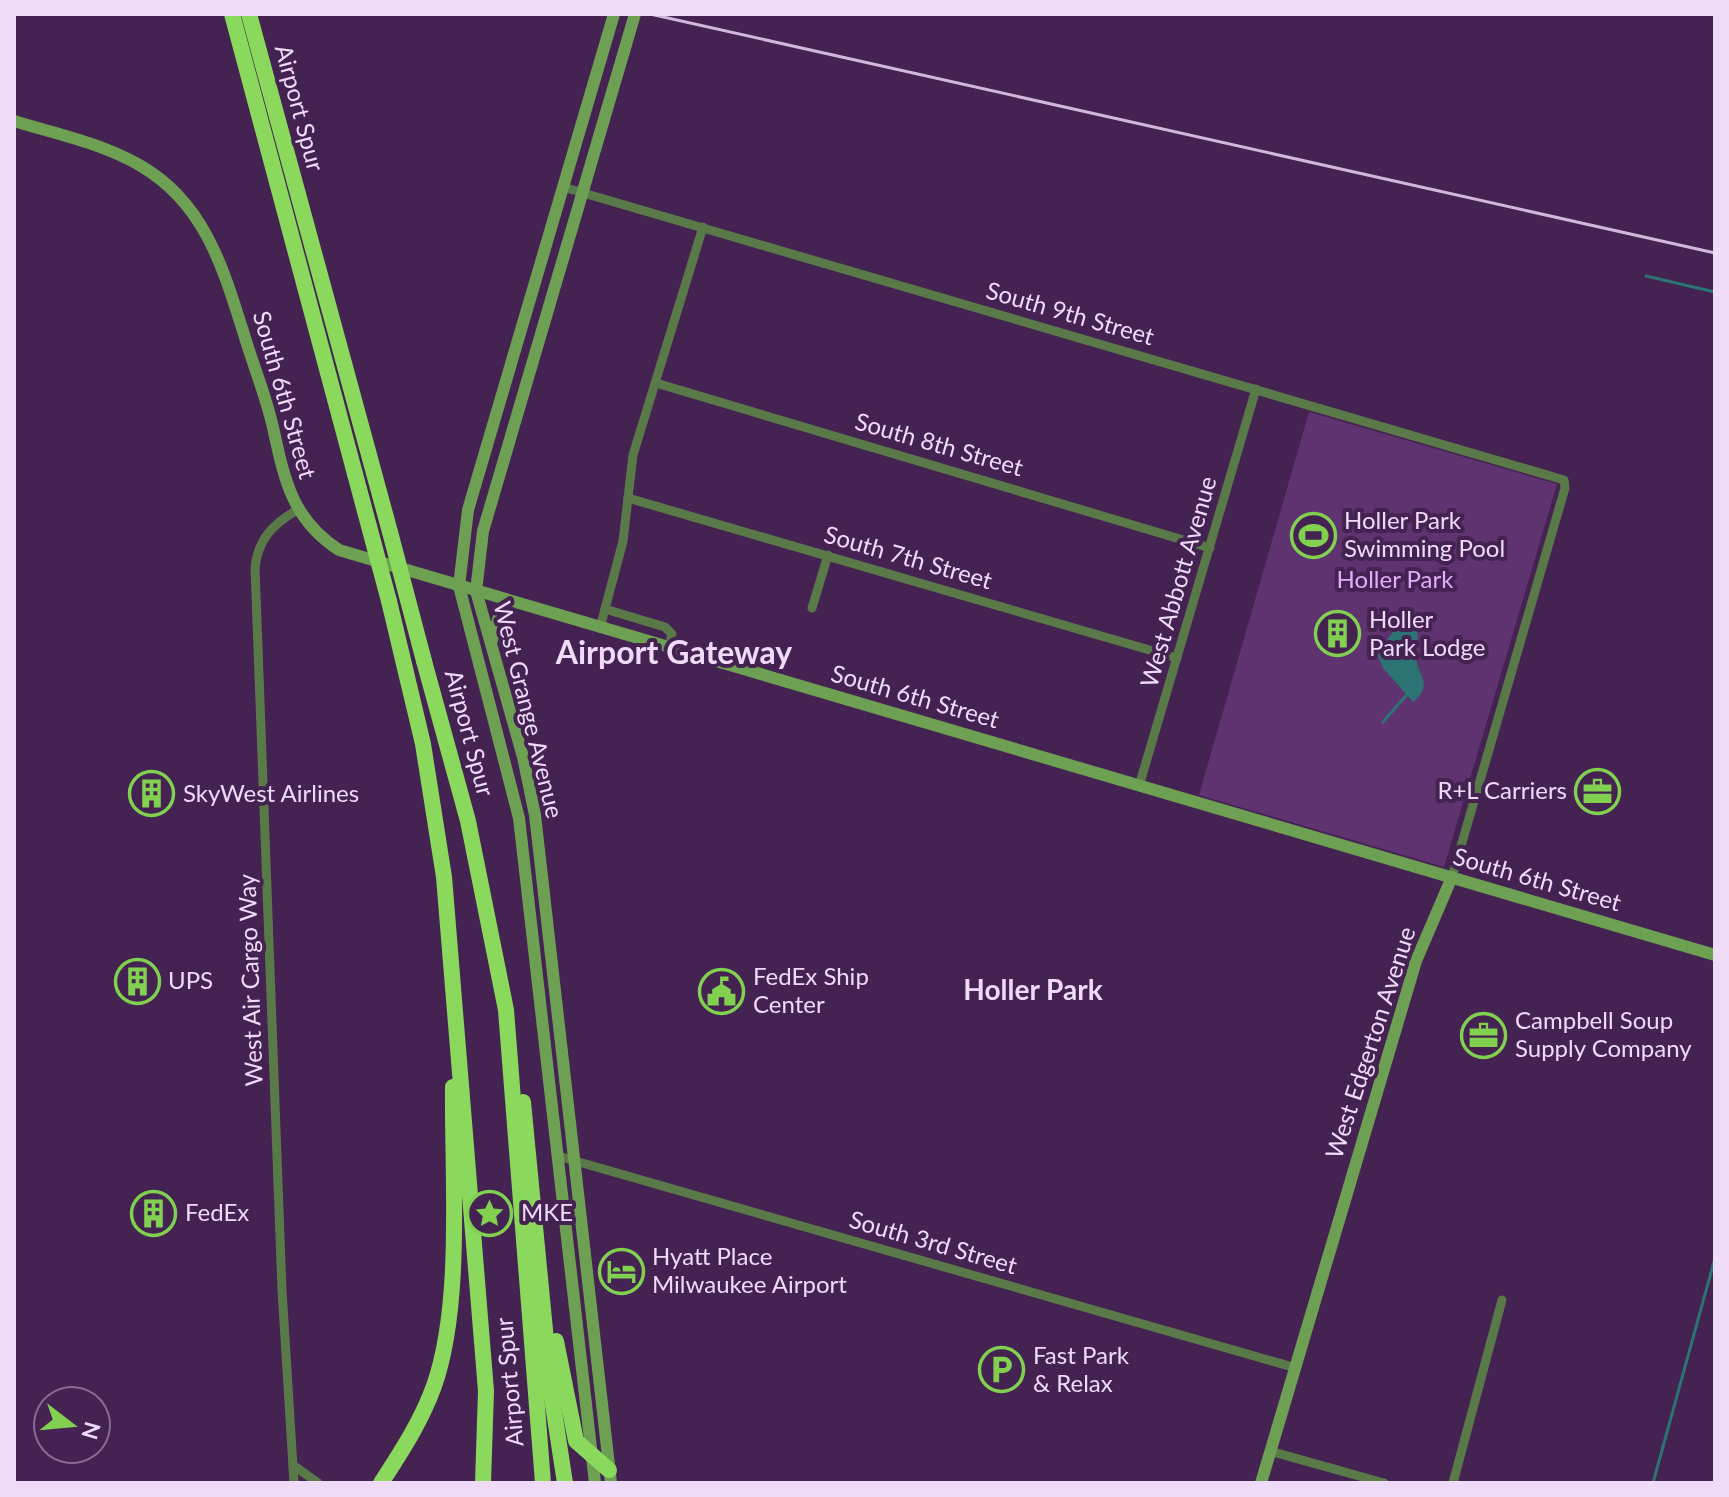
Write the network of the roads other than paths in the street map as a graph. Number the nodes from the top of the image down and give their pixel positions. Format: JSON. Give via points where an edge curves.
{"nodes":[{"id":1,"x":232,"y":14,"type":"edge"},
{"id":2,"x":249,"y":14,"type":"edge"},
{"id":3,"x":614,"y":14,"type":"edge"},
{"id":4,"x":635,"y":14,"type":"edge"},
{"id":5,"x":14,"y":121,"type":"edge"},
{"id":6,"x":563,"y":187,"type":"junction"},
{"id":7,"x":582,"y":192,"type":"junction"},
{"id":8,"x":703,"y":227,"type":"junction"},
{"id":9,"x":515,"y":349,"type":"junction"},
{"id":10,"x":535,"y":355,"type":"junction"},
{"id":11,"x":656,"y":383,"type":"junction"},
{"id":12,"x":1256,"y":389,"type":"junction"},
{"id":13,"x":1564,"y":480,"type":"joint"},
{"id":14,"x":628,"y":498,"type":"junction"},
{"id":15,"x":297,"y":510,"type":"junction"},
{"id":16,"x":468,"y":510,"type":"junction"},
{"id":17,"x":487,"y":515,"type":"junction"},
{"id":18,"x":1210,"y":548,"type":"junction"},
{"id":19,"x":828,"y":555,"type":"junction"},
{"id":20,"x":459,"y":586,"type":"junction"},
{"id":21,"x":476,"y":591,"type":"junction"},
{"id":22,"x":511,"y":602,"type":"junction"},
{"id":23,"x":812,"y":608,"type":"dead end"},
{"id":24,"x":605,"y":609,"type":"junction"},
{"id":25,"x":600,"y":628,"type":"junction"},
{"id":26,"x":490,"y":647,"type":"junction"},
{"id":27,"x":669,"y":648,"type":"junction"},
{"id":28,"x":1177,"y":658,"type":"junction"},
{"id":29,"x":1139,"y":786,"type":"junction"},
{"id":30,"x":539,"y":850,"type":"junction"},
{"id":31,"x":524,"y":852,"type":"junction"},
{"id":32,"x":1452,"y":877,"type":"junction"},
{"id":33,"x":1715,"y":955,"type":"edge"},
{"id":34,"x":454,"y":1009,"type":"junction"},
{"id":35,"x":506,"y":1010,"type":"junction"},
{"id":36,"x":567,"y":1094,"type":"junction"},
{"id":37,"x":552,"y":1096,"type":"junction"},
{"id":38,"x":558,"y":1156,"type":"junction"},
{"id":39,"x":575,"y":1160,"type":"junction"},
{"id":40,"x":538,"y":1245,"type":"junction"},
{"id":41,"x":1502,"y":1300,"type":"dead end"},
{"id":42,"x":1296,"y":1368,"type":"junction"},
{"id":43,"x":1270,"y":1451,"type":"junction"},
{"id":44,"x":592,"y":1457,"type":"junction"},
{"id":45,"x":293,"y":1465,"type":"junction"},
{"id":46,"x":385,"y":1476,"type":"edge"},
{"id":47,"x":610,"y":1476,"type":"edge"},
{"id":48,"x":294,"y":1483,"type":"edge"},
{"id":49,"x":318,"y":1483,"type":"edge"},
{"id":50,"x":368,"y":1483,"type":"edge"},
{"id":51,"x":483,"y":1483,"type":"edge"},
{"id":52,"x":543,"y":1483,"type":"edge"},
{"id":53,"x":565,"y":1483,"type":"edge"},
{"id":54,"x":595,"y":1483,"type":"edge"},
{"id":55,"x":1261,"y":1483,"type":"edge"},
{"id":56,"x":1384,"y":1483,"type":"edge"},
{"id":57,"x":1453,"y":1483,"type":"edge"}],
"edges":[{"from":1,"to":34,"type":"highway","name":"Airport Spur","bridge":true,"via":[[389,601],[435,806]]},
{"from":2,"to":35,"type":"highway","name":"Airport Spur","bridge":true,"via":[[468,821]]},
{"from":3,"to":6,"type":"street","name":"West Grange Avenue"},
{"from":4,"to":7,"type":"street","name":"West Grange Avenue"},
{"from":5,"to":15,"type":"street","name":"South 6th Street","via":[[112,151],[142,166],[197,218],[220,258]]},
{"from":6,"to":7,"type":"street","name":"South 9th Street"},
{"from":6,"to":9,"type":"street","name":"West Grange Avenue"},
{"from":7,"to":8,"type":"street","name":"South 9th Street"},
{"from":7,"to":10,"type":"street","name":"West Grange Avenue"},
{"from":8,"to":11,"type":"street"},
{"from":8,"to":12,"type":"street","name":"South 9th Street"},
{"from":9,"to":10,"type":"street"},
{"from":9,"to":16,"type":"street","name":"West Grange Avenue"},
{"from":10,"to":17,"type":"street","name":"West Grange Avenue"},
{"from":11,"to":14,"type":"street","via":[[633,455]]},
{"from":11,"to":18,"type":"street","name":"South 8th Street"},
{"from":12,"to":13,"type":"street","name":"South 9th Street"},
{"from":12,"to":18,"type":"street","name":"West Abbott Avenue"},
{"from":13,"to":32,"type":"street","name":"West Edgerton Avenue"},
{"from":14,"to":19,"type":"street","name":"South 7th Street"},
{"from":14,"to":24,"type":"street"},
{"from":15,"to":20,"type":"street","name":"South 6th Street","via":[[315,533],[339,550]]},
{"from":15,"to":45,"type":"street","name":"West Air Cargo Way","via":[[263,539],[255,568]]},
{"from":16,"to":17,"type":"street"},
{"from":16,"to":20,"type":"street","name":"West Grange Avenue"},
{"from":17,"to":21,"type":"street","name":"West Grange Avenue"},
{"from":18,"to":28,"type":"street","name":"West Abbott Avenue"},
{"from":19,"to":23,"type":"street"},
{"from":19,"to":28,"type":"street","name":"South 7th Street"},
{"from":20,"to":21,"type":"street","name":"South 6th Street"},
{"from":20,"to":31,"type":"street","name":"West Grange Avenue","via":[[513,781]]},
{"from":21,"to":22,"type":"street","name":"South 6th Street"},
{"from":21,"to":26,"type":"street","name":"West Grange Avenue"},
{"from":22,"to":25,"type":"street","name":"South 6th Street"},
{"from":22,"to":26,"type":"street","via":[[500,613]]},
{"from":24,"to":25,"type":"street"},
{"from":24,"to":27,"type":"street","via":[[665,627],[672,634]]},
{"from":25,"to":27,"type":"street","name":"South 6th Street"},
{"from":26,"to":30,"type":"street","name":"West Grange Avenue","via":[[525,767]]},
{"from":27,"to":29,"type":"street","name":"South 6th Street"},
{"from":28,"to":29,"type":"street","name":"West Abbott Avenue"},
{"from":29,"to":32,"type":"street","name":"South 6th Street"},
{"from":30,"to":31,"type":"street"},
{"from":30,"to":36,"type":"street","name":"West Grange Avenue"},
{"from":31,"to":37,"type":"street","name":"West Grange Avenue"},
{"from":32,"to":33,"type":"street","name":"South 6th Street"},
{"from":32,"to":42,"type":"street","name":"West Edgerton Avenue","via":[[1416,961]]},
{"from":34,"to":46,"type":"highway","via":[[449,1322],[425,1409]]},
{"from":34,"to":51,"type":"highway","name":"Airport Spur","via":[[486,1391]]},
{"from":35,"to":40,"type":"highway","via":[[524,1105]]},
{"from":35,"to":52,"type":"highway","name":"Airport Spur"},
{"from":36,"to":37,"type":"street"},
{"from":36,"to":39,"type":"street","name":"West Grange Avenue"},
{"from":37,"to":38,"type":"street","name":"West Grange Avenue"},
{"from":38,"to":39,"type":"street","name":"South 3rd Street"},
{"from":38,"to":44,"type":"street","name":"West Grange Avenue"},
{"from":39,"to":42,"type":"street","name":"South 3rd Street"},
{"from":39,"to":47,"type":"street","name":"West Grange Avenue"},
{"from":40,"to":44,"type":"highway","via":[[570,1426]]},
{"from":40,"to":53,"type":"highway"},
{"from":41,"to":57,"type":"street"},
{"from":42,"to":43,"type":"street","name":"West Edgerton Avenue"},
{"from":43,"to":55,"type":"street","name":"West Edgerton Avenue"},
{"from":43,"to":56,"type":"street"},
{"from":44,"to":47,"type":"highway"},
{"from":44,"to":54,"type":"street","name":"West Grange Avenue"},
{"from":45,"to":48,"type":"street","name":"West Air Cargo Way"},
{"from":45,"to":49,"type":"street"},
{"from":46,"to":50,"type":"highway"}]}
